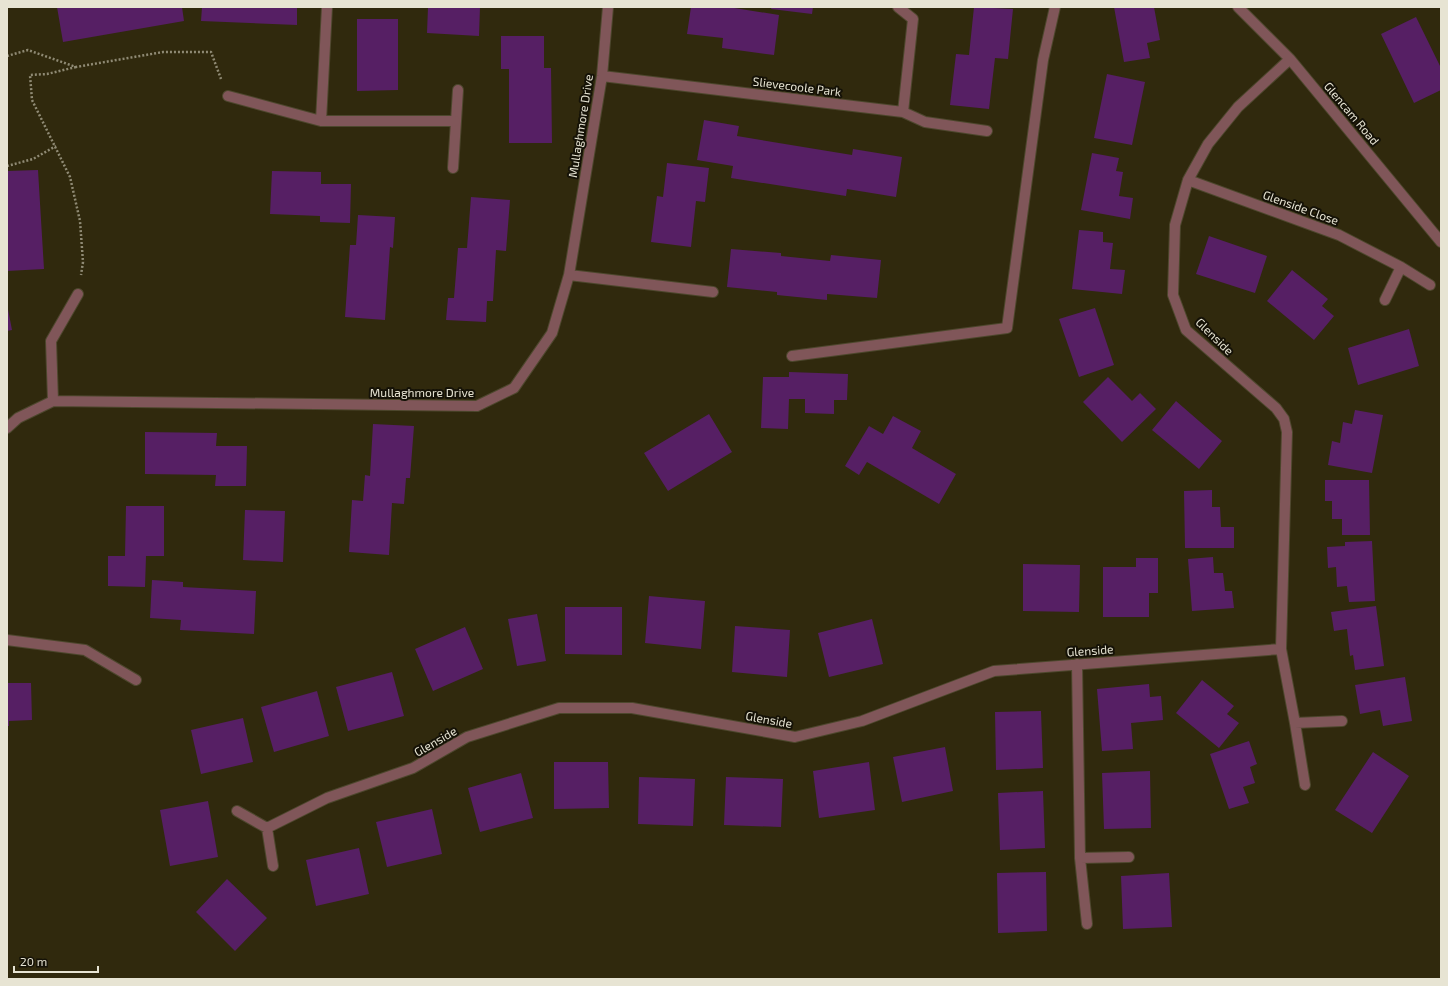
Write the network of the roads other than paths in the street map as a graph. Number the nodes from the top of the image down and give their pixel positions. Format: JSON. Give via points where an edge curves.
{"nodes":[{"id":1,"x":326,"y":7,"type":"edge"},
{"id":2,"x":608,"y":7,"type":"edge"},
{"id":3,"x":898,"y":7,"type":"edge"},
{"id":4,"x":1055,"y":7,"type":"edge"},
{"id":5,"x":1238,"y":7,"type":"edge"},
{"id":6,"x":1290,"y":59,"type":"junction"},
{"id":7,"x":602,"y":76,"type":"junction"},
{"id":8,"x":458,"y":90,"type":"dead end"},
{"id":9,"x":228,"y":96,"type":"road end"},
{"id":10,"x":903,"y":112,"type":"junction"},
{"id":11,"x":455,"y":120,"type":"junction"},
{"id":12,"x":321,"y":121,"type":"junction"},
{"id":13,"x":987,"y":131,"type":"dead end"},
{"id":14,"x":453,"y":168,"type":"dead end"},
{"id":15,"x":1188,"y":180,"type":"junction"},
{"id":16,"x":1441,"y":242,"type":"edge"},
{"id":17,"x":1401,"y":267,"type":"junction"},
{"id":18,"x":569,"y":275,"type":"junction"},
{"id":19,"x":1430,"y":285,"type":"dead end"},
{"id":20,"x":713,"y":292,"type":"dead end"},
{"id":21,"x":78,"y":294,"type":"road end"},
{"id":22,"x":1386,"y":300,"type":"dead end"},
{"id":23,"x":792,"y":356,"type":"dead end"},
{"id":24,"x":53,"y":401,"type":"junction"},
{"id":25,"x":7,"y":428,"type":"edge"},
{"id":26,"x":7,"y":640,"type":"edge"},
{"id":27,"x":1281,"y":649,"type":"junction"},
{"id":28,"x":1077,"y":664,"type":"junction"},
{"id":29,"x":136,"y":680,"type":"dead end"},
{"id":30,"x":1342,"y":721,"type":"dead end"},
{"id":31,"x":1295,"y":723,"type":"junction"},
{"id":32,"x":1304,"y":785,"type":"dead end"},
{"id":33,"x":237,"y":811,"type":"dead end"},
{"id":34,"x":266,"y":828,"type":"junction"},
{"id":35,"x":1129,"y":857,"type":"dead end"},
{"id":36,"x":1080,"y":858,"type":"junction"},
{"id":37,"x":273,"y":866,"type":"dead end"},
{"id":38,"x":1087,"y":924,"type":"dead end"}],
"edges":[{"from":1,"to":12,"type":"street"},
{"from":2,"to":7,"type":"street","name":"Mullaghmore Drive"},
{"from":3,"to":10,"type":"street","via":[[913,19]]},
{"from":4,"to":23,"type":"street","via":[[1043,60],[1007,328]]},
{"from":5,"to":6,"type":"street","name":"Glencam Road"},
{"from":6,"to":15,"type":"street","name":"Glenside","via":[[1238,107],[1208,144]]},
{"from":6,"to":16,"type":"street","name":"Glencam Road"},
{"from":7,"to":10,"type":"street","name":"Slievecoole Park"},
{"from":7,"to":18,"type":"street","name":"Mullaghmore Drive"},
{"from":8,"to":11,"type":"street"},
{"from":9,"to":12,"type":"street"},
{"from":10,"to":13,"type":"street","name":"Slievecoole Park","via":[[925,122]]},
{"from":11,"to":12,"type":"street"},
{"from":11,"to":14,"type":"street"},
{"from":15,"to":17,"type":"street","name":"Glenside Close","via":[[1339,235]]},
{"from":15,"to":27,"type":"street","name":"Glenside","via":[[1175,225],[1173,295],[1186,330],[1276,408],[1284,419],[1287,432]]},
{"from":17,"to":19,"type":"street","name":"Glenside Close"},
{"from":17,"to":22,"type":"street"},
{"from":18,"to":20,"type":"street"},
{"from":18,"to":24,"type":"street","name":"Mullaghmore Drive","via":[[552,333],[514,388],[477,406]]},
{"from":21,"to":24,"type":"street","via":[[51,341]]},
{"from":24,"to":25,"type":"street","name":"Mullaghmore Drive","via":[[18,418]]},
{"from":26,"to":29,"type":"street","via":[[85,650]]},
{"from":27,"to":28,"type":"street","name":"Glenside"},
{"from":27,"to":31,"type":"street","name":"Glenside"},
{"from":28,"to":34,"type":"street","name":"Glenside","via":[[994,671],[862,721],[795,737],[632,708],[559,708],[467,737],[413,768],[328,798]]},
{"from":28,"to":36,"type":"street"},
{"from":30,"to":31,"type":"street"},
{"from":31,"to":32,"type":"street","name":"Glenside"},
{"from":33,"to":34,"type":"street"},
{"from":34,"to":37,"type":"street"},
{"from":35,"to":36,"type":"street"},
{"from":36,"to":38,"type":"street"}]}
